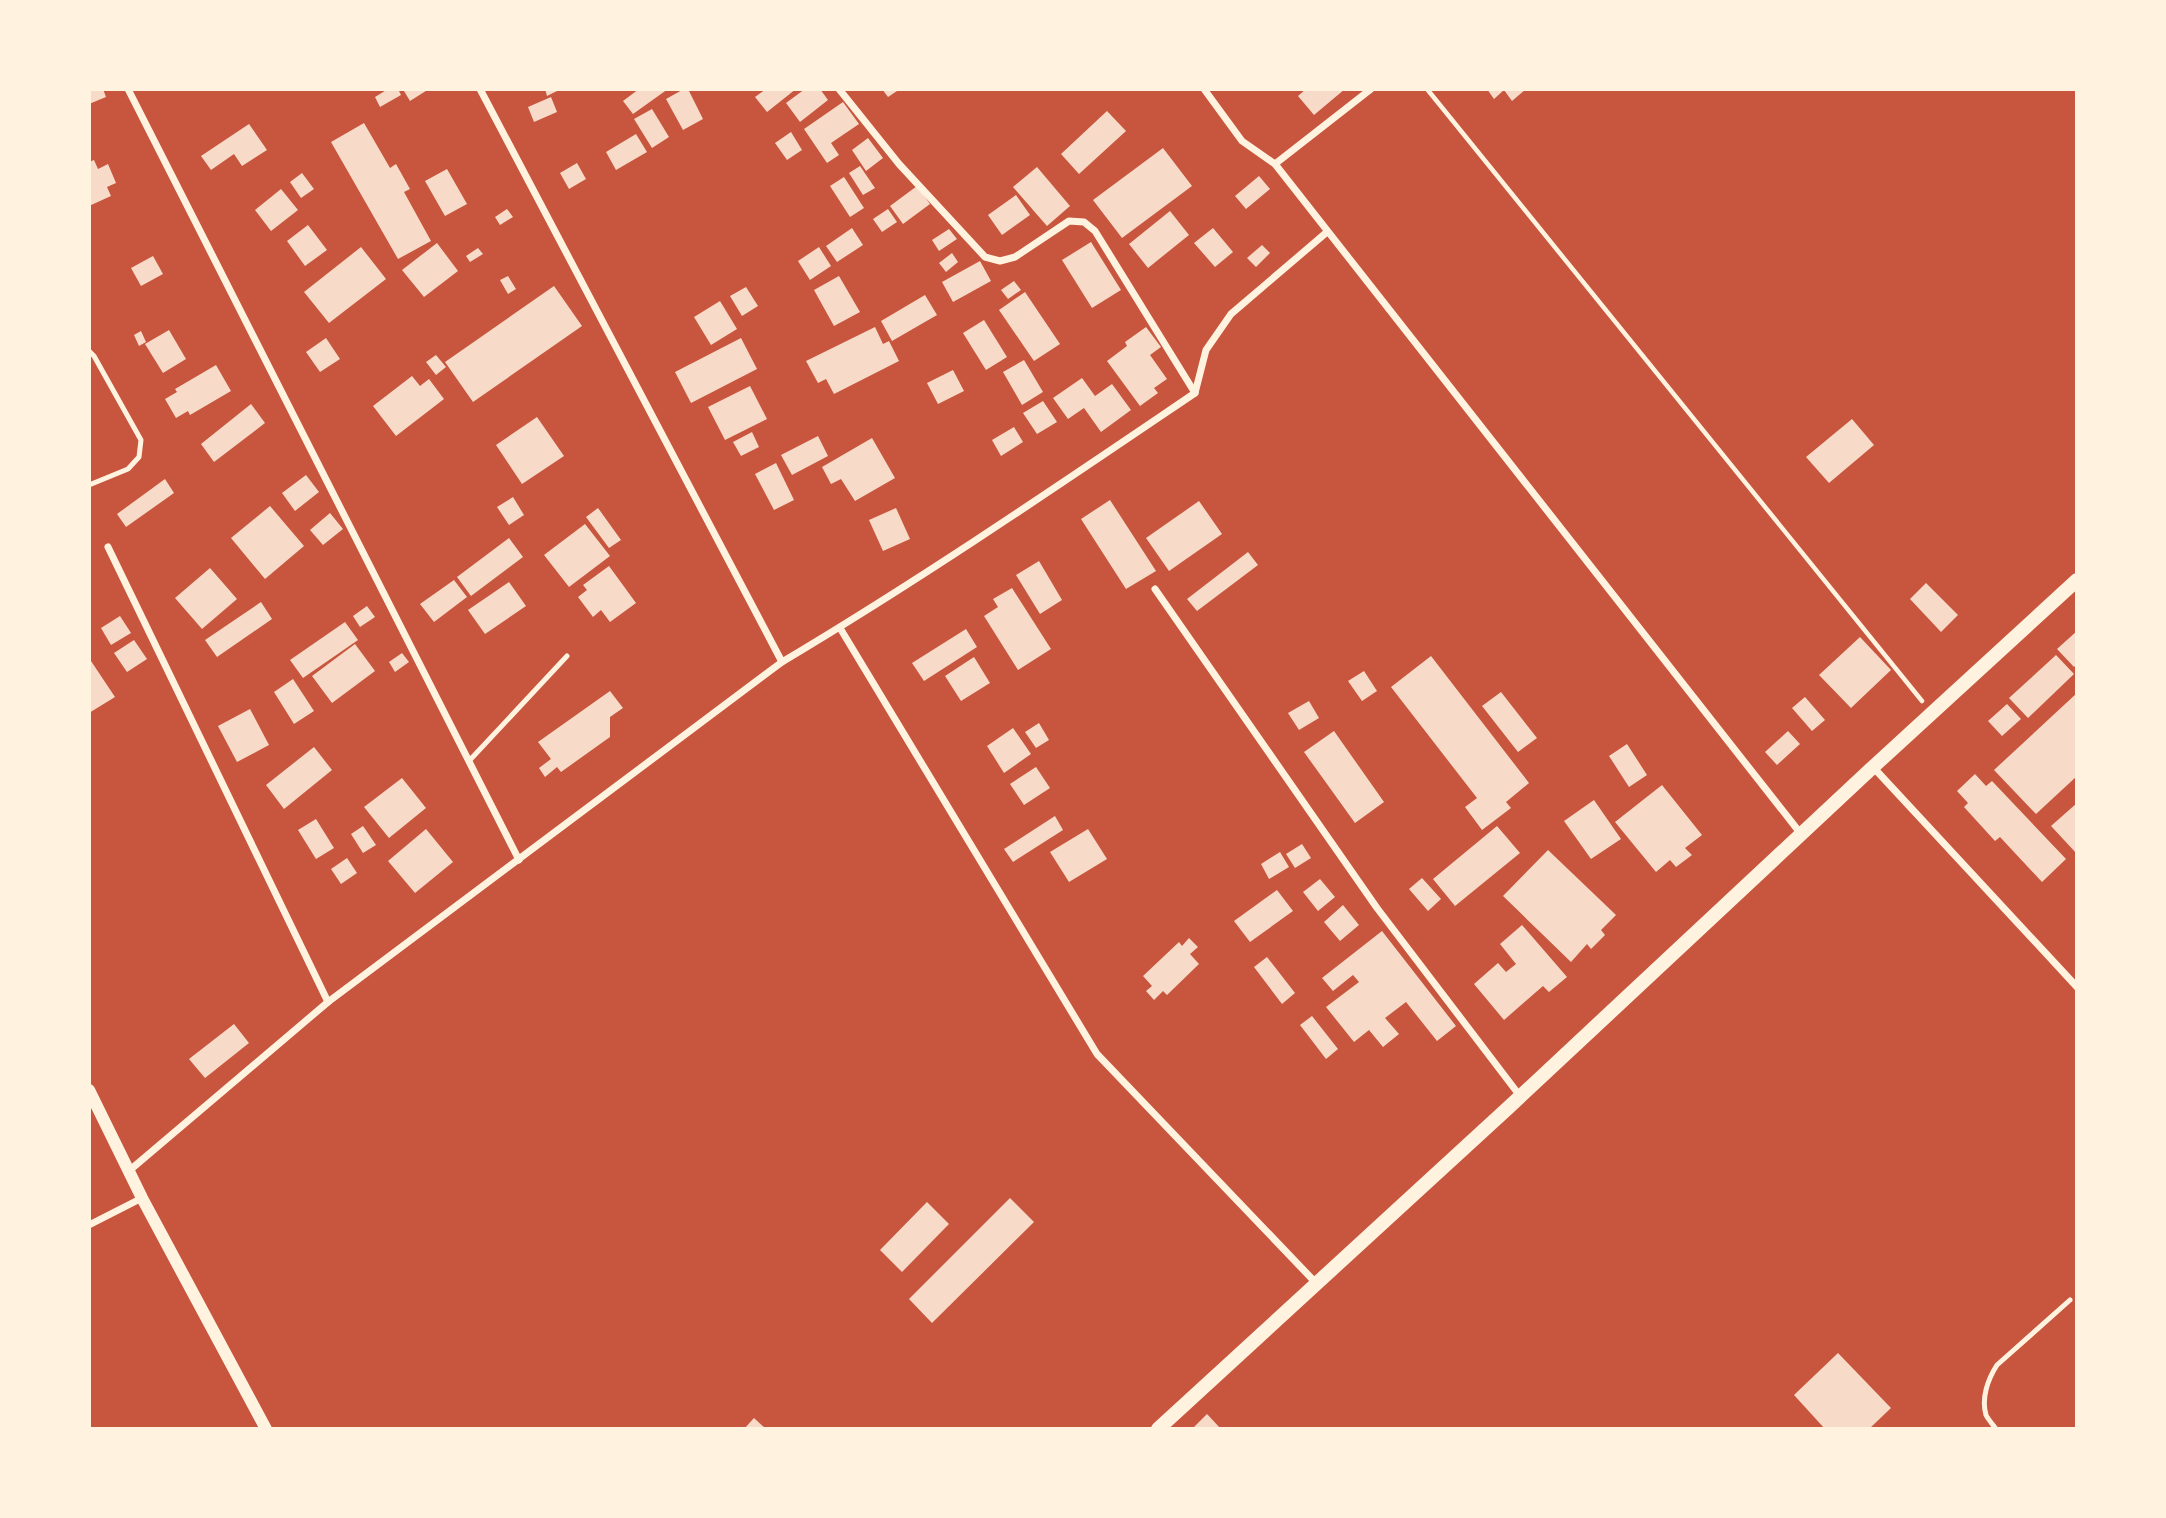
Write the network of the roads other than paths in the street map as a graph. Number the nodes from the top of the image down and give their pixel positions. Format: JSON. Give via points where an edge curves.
{"nodes":[{"id":1,"x":128,"y":89,"type":"edge"},
{"id":2,"x":480,"y":89,"type":"edge"},
{"id":3,"x":839,"y":89,"type":"edge"},
{"id":4,"x":1204,"y":89,"type":"edge"},
{"id":5,"x":1371,"y":89,"type":"edge"},
{"id":6,"x":1275,"y":164,"type":"junction"},
{"id":7,"x":1327,"y":232,"type":"junction"},
{"id":8,"x":89,"y":351,"type":"edge"},
{"id":9,"x":1195,"y":393,"type":"junction"},
{"id":10,"x":89,"y":485,"type":"edge"},
{"id":11,"x":108,"y":547,"type":"dead end"},
{"id":12,"x":2077,"y":580,"type":"edge"},
{"id":13,"x":1155,"y":589,"type":"dead end"},
{"id":14,"x":840,"y":628,"type":"junction"},
{"id":15,"x":568,"y":656,"type":"dead end"},
{"id":16,"x":782,"y":662,"type":"junction"},
{"id":17,"x":469,"y":761,"type":"junction"},
{"id":18,"x":1873,"y":767,"type":"junction"},
{"id":19,"x":1801,"y":834,"type":"junction"},
{"id":20,"x":519,"y":860,"type":"junction"},
{"id":21,"x":2077,"y":988,"type":"edge"},
{"id":22,"x":328,"y":1002,"type":"junction"},
{"id":23,"x":89,"y":1090,"type":"edge"},
{"id":24,"x":1520,"y":1096,"type":"junction"},
{"id":25,"x":130,"y":1170,"type":"junction"},
{"id":26,"x":142,"y":1198,"type":"junction"},
{"id":27,"x":89,"y":1225,"type":"edge"},
{"id":28,"x":1316,"y":1283,"type":"junction"},
{"id":29,"x":2070,"y":1300,"type":"dead end"},
{"id":30,"x":266,"y":1429,"type":"edge"},
{"id":31,"x":1157,"y":1429,"type":"edge"},
{"id":32,"x":1996,"y":1429,"type":"edge"}],
"edges":[{"from":1,"to":17,"type":"street"},
{"from":2,"to":16,"type":"street"},
{"from":3,"to":9,"type":"street","via":[[899,164],[985,257],[1000,261],[1015,257],[1069,222],[1084,222]]},
{"from":4,"to":6,"type":"street","via":[[1242,141]]},
{"from":5,"to":6,"type":"street"},
{"from":6,"to":7,"type":"street"},
{"from":7,"to":9,"type":"street","via":[[1231,314],[1206,350]]},
{"from":7,"to":19,"type":"street"},
{"from":8,"to":10,"type":"lane","via":[[141,440],[139,457],[128,469]]},
{"from":9,"to":14,"type":"street"},
{"from":11,"to":22,"type":"street"},
{"from":12,"to":18,"type":"main road"},
{"from":13,"to":24,"type":"street","via":[[1377,908]]},
{"from":14,"to":16,"type":"street"},
{"from":14,"to":28,"type":"street","via":[[1097,1054]]},
{"from":15,"to":17,"type":"lane"},
{"from":16,"to":20,"type":"street"},
{"from":17,"to":20,"type":"street"},
{"from":18,"to":19,"type":"main road"},
{"from":18,"to":21,"type":"street"},
{"from":19,"to":24,"type":"main road"},
{"from":20,"to":22,"type":"street"},
{"from":22,"to":25,"type":"street"},
{"from":23,"to":25,"type":"street"},
{"from":24,"to":28,"type":"main road"},
{"from":25,"to":26,"type":"street"},
{"from":26,"to":27,"type":"street"},
{"from":26,"to":30,"type":"street"},
{"from":28,"to":31,"type":"main road"},
{"from":29,"to":32,"type":"lane","via":[[1997,1365],[1989,1378],[1986,1415]]}]}
